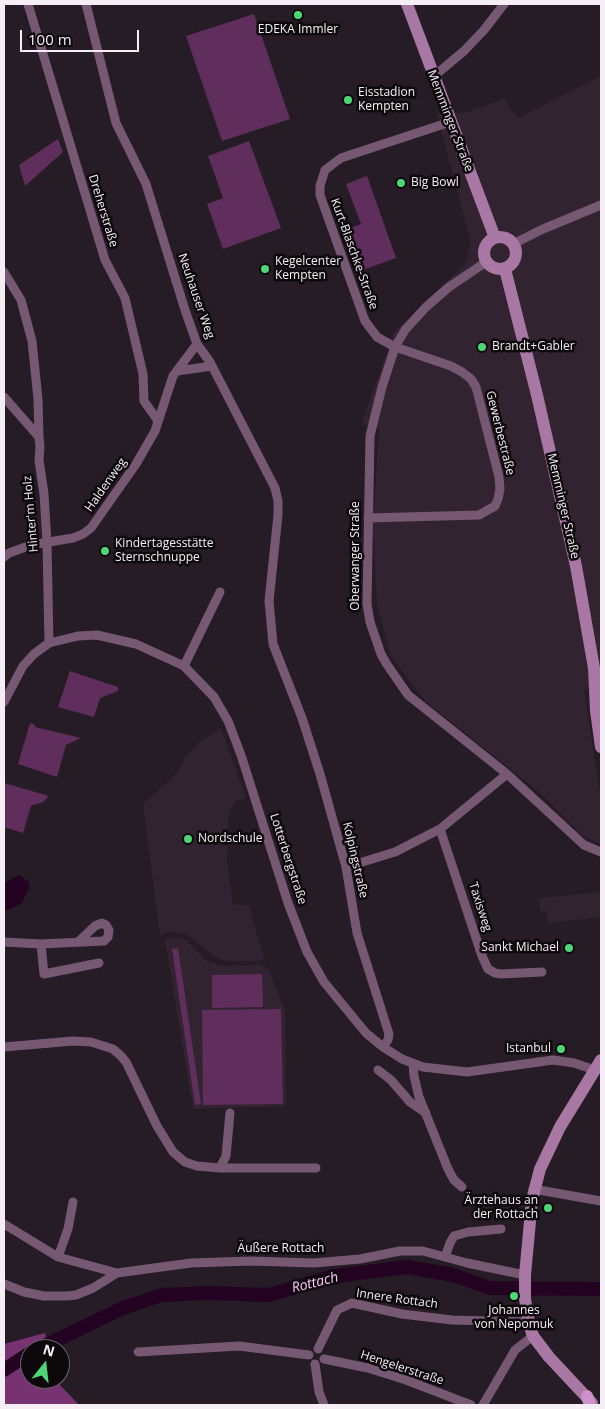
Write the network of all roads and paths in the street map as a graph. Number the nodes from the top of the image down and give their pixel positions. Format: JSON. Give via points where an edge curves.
{"nodes":[{"id":1,"x":28,"y":4,"type":"edge"},
{"id":2,"x":86,"y":4,"type":"edge"},
{"id":3,"x":407,"y":4,"type":"edge"},
{"id":4,"x":504,"y":4,"type":"edge"},
{"id":5,"x":433,"y":77,"type":"junction"},
{"id":6,"x":450,"y":122,"type":"junction"},
{"id":7,"x":601,"y":205,"type":"edge"},
{"id":8,"x":495,"y":238,"type":"junction"},
{"id":9,"x":513,"y":244,"type":"junction"},
{"id":10,"x":486,"y":262,"type":"junction"},
{"id":11,"x":504,"y":269,"type":"junction"},
{"id":12,"x":4,"y":272,"type":"edge"},
{"id":13,"x":197,"y":344,"type":"junction"},
{"id":14,"x":395,"y":347,"type":"junction"},
{"id":15,"x":212,"y":366,"type":"junction"},
{"id":16,"x":177,"y":371,"type":"junction"},
{"id":17,"x":4,"y":397,"type":"edge"},
{"id":18,"x":158,"y":421,"type":"junction"},
{"id":19,"x":39,"y":437,"type":"junction"},
{"id":20,"x":368,"y":518,"type":"junction"},
{"id":21,"x":47,"y":543,"type":"junction"},
{"id":22,"x":4,"y":557,"type":"edge"},
{"id":23,"x":220,"y":592,"type":"dead end"},
{"id":24,"x":49,"y":643,"type":"junction"},
{"id":25,"x":184,"y":666,"type":"junction"},
{"id":26,"x":287,"y":678,"type":"joint"},
{"id":27,"x":4,"y":702,"type":"edge"},
{"id":28,"x":601,"y":744,"type":"edge"},
{"id":29,"x":507,"y":774,"type":"junction"},
{"id":30,"x":440,"y":829,"type":"junction"},
{"id":31,"x":601,"y":852,"type":"edge"},
{"id":32,"x":346,"y":867,"type":"junction"},
{"id":33,"x":79,"y":941,"type":"dead end"},
{"id":34,"x":4,"y":942,"type":"edge"},
{"id":35,"x":41,"y":944,"type":"junction"},
{"id":36,"x":99,"y":963,"type":"dead end"},
{"id":37,"x":542,"y":972,"type":"dead end"},
{"id":38,"x":4,"y":1047,"type":"edge"},
{"id":39,"x":383,"y":1047,"type":"junction"},
{"id":40,"x":413,"y":1064,"type":"junction"},
{"id":41,"x":598,"y":1065,"type":"edge"},
{"id":42,"x":378,"y":1070,"type":"dead end"},
{"id":43,"x":230,"y":1113,"type":"dead end"},
{"id":44,"x":426,"y":1113,"type":"junction"},
{"id":45,"x":220,"y":1168,"type":"junction"},
{"id":46,"x":316,"y":1168,"type":"dead end"},
{"id":47,"x":462,"y":1187,"type":"dead end"},
{"id":48,"x":533,"y":1189,"type":"junction"},
{"id":49,"x":601,"y":1201,"type":"edge"},
{"id":50,"x":73,"y":1202,"type":"dead end"},
{"id":51,"x":4,"y":1224,"type":"edge"},
{"id":52,"x":501,"y":1229,"type":"dead end"},
{"id":53,"x":58,"y":1257,"type":"junction"},
{"id":54,"x":445,"y":1257,"type":"junction"},
{"id":55,"x":117,"y":1273,"type":"junction"},
{"id":56,"x":525,"y":1274,"type":"junction"},
{"id":57,"x":4,"y":1284,"type":"edge"},
{"id":58,"x":529,"y":1322,"type":"junction"},
{"id":59,"x":533,"y":1336,"type":"junction"},
{"id":60,"x":318,"y":1349,"type":"junction"},
{"id":61,"x":138,"y":1352,"type":"dead end"},
{"id":62,"x":309,"y":1355,"type":"junction"},
{"id":63,"x":324,"y":1358,"type":"junction"},
{"id":64,"x":315,"y":1364,"type":"junction"},
{"id":65,"x":590,"y":1402,"type":"edge"},
{"id":66,"x":601,"y":1404,"type":"edge"},
{"id":67,"x":324,"y":1405,"type":"edge"},
{"id":68,"x":471,"y":1405,"type":"edge"},
{"id":69,"x":484,"y":1405,"type":"edge"}],
"edges":[{"from":1,"to":18,"type":"street","name":"Dreherstraße","via":[[105,260],[125,298],[143,374],[144,401]]},
{"from":2,"to":13,"type":"street","name":"Neuhauser Weg","via":[[116,124],[146,184]]},
{"from":3,"to":5,"type":"main road","name":"Memminger Straße"},
{"from":4,"to":5,"type":"street","via":[[464,51]]},
{"from":5,"to":6,"type":"main road","name":"Memminger Straße"},
{"from":6,"to":8,"type":"main road","name":"Memminger Straße"},
{"from":6,"to":14,"type":"street","name":"Kurt-Blaschke-Straße","via":[[341,158],[325,170],[321,178],[320,195],[365,321],[377,337]]},
{"from":7,"to":9,"type":"street"},
{"from":8,"to":9,"type":"main road","via":[[507,239]]},
{"from":8,"to":10,"type":"main road","via":[[486,246]]},
{"from":9,"to":11,"type":"main road","via":[[514,259]]},
{"from":10,"to":11,"type":"main road","via":[[494,268]]},
{"from":10,"to":14,"type":"street","name":"Oberwanger Straße","via":[[426,307]]},
{"from":11,"to":28,"type":"main road","name":"Memminger Straße","via":[[576,566],[594,668]]},
{"from":12,"to":19,"type":"street","name":"Hinter'm Holz","via":[[21,300],[32,341]]},
{"from":13,"to":15,"type":"street","name":"Neuhauser Weg"},
{"from":13,"to":16,"type":"street","name":"Haldenweg"},
{"from":14,"to":20,"type":"street","name":"Oberwanger Straße","via":[[370,436]]},
{"from":14,"to":20,"type":"street","name":"Gewerbestraße","via":[[451,366],[471,379],[476,388],[500,489],[495,506],[479,515]]},
{"from":15,"to":16,"type":"street"},
{"from":15,"to":26,"type":"street","name":"Neuhauser Weg","via":[[275,488],[278,515],[270,572],[269,620],[273,644]]},
{"from":16,"to":18,"type":"street","name":"Haldenweg"},
{"from":17,"to":19,"type":"street"},
{"from":18,"to":21,"type":"street","name":"Haldenweg","via":[[156,431],[136,464],[92,528],[73,538]]},
{"from":19,"to":21,"type":"street","name":"Hinter'm Holz","via":[[38,460]]},
{"from":20,"to":29,"type":"street","name":"Oberwanger Straße","via":[[367,604],[381,654],[402,688],[417,704]]},
{"from":21,"to":22,"type":"street","name":"Haldenweg","via":[[31,545]]},
{"from":21,"to":24,"type":"street","name":"Hinter'm Holz"},
{"from":23,"to":25,"type":"street"},
{"from":24,"to":25,"type":"street","name":"Lotterbergstraße","via":[[97,635],[136,644]]},
{"from":24,"to":27,"type":"street","name":"Lotterbergstraße","via":[[24,666]]},
{"from":25,"to":39,"type":"street","name":"Lotterbergstraße","via":[[214,697],[228,721],[306,952],[342,1006]]},
{"from":26,"to":32,"type":"street","name":"Kolpingstraße","via":[[311,746]]},
{"from":29,"to":30,"type":"street"},
{"from":29,"to":31,"type":"street","name":"Oberwanger Straße","via":[[584,845]]},
{"from":30,"to":32,"type":"street","via":[[395,852]]},
{"from":30,"to":37,"type":"street","name":"Taxisweg","via":[[488,969],[501,974]]},
{"from":32,"to":39,"type":"street","name":"Kolpingstraße","via":[[357,933],[389,1034]]},
{"from":33,"to":35,"type":"street"},
{"from":34,"to":35,"type":"street"},
{"from":35,"to":36,"type":"street","via":[[44,974]]},
{"from":38,"to":45,"type":"street","via":[[73,1041],[91,1042],[113,1049],[126,1062],[172,1152],[185,1162]]},
{"from":39,"to":40,"type":"street","name":"Lotterbergstraße"},
{"from":40,"to":41,"type":"street","name":"Lotterbergstraße","via":[[468,1072],[552,1060]]},
{"from":40,"to":44,"type":"street"},
{"from":41,"to":48,"type":"main road","via":[[560,1127]]},
{"from":42,"to":44,"type":"street"},
{"from":43,"to":45,"type":"street","via":[[226,1156]]},
{"from":44,"to":47,"type":"street","via":[[448,1169]]},
{"from":45,"to":46,"type":"street"},
{"from":48,"to":49,"type":"street"},
{"from":48,"to":56,"type":"main road"},
{"from":50,"to":53,"type":"street"},
{"from":51,"to":53,"type":"street"},
{"from":52,"to":54,"type":"street","via":[[454,1236]]},
{"from":53,"to":55,"type":"street"},
{"from":54,"to":55,"type":"street","name":"Äußere Rottach","via":[[400,1250],[360,1259],[314,1263],[191,1263]]},
{"from":54,"to":56,"type":"street","name":"Äußere Rottach"},
{"from":55,"to":57,"type":"street","via":[[93,1288],[67,1296],[44,1296]]},
{"from":56,"to":58,"type":"main road"},
{"from":58,"to":59,"type":"main road"},
{"from":58,"to":60,"type":"street","name":"Innere Rottach","via":[[452,1320],[352,1303],[337,1310]]},
{"from":59,"to":65,"type":"main road"},
{"from":59,"to":69,"type":"street","via":[[515,1350]]},
{"from":60,"to":62,"type":"street"},
{"from":60,"to":63,"type":"street"},
{"from":61,"to":62,"type":"street","via":[[239,1346]]},
{"from":62,"to":64,"type":"street"},
{"from":63,"to":64,"type":"street"},
{"from":63,"to":68,"type":"street","name":"Hengelerstraße","via":[[397,1377]]},
{"from":64,"to":67,"type":"street"},
{"from":65,"to":66,"type":"main road"}]}
